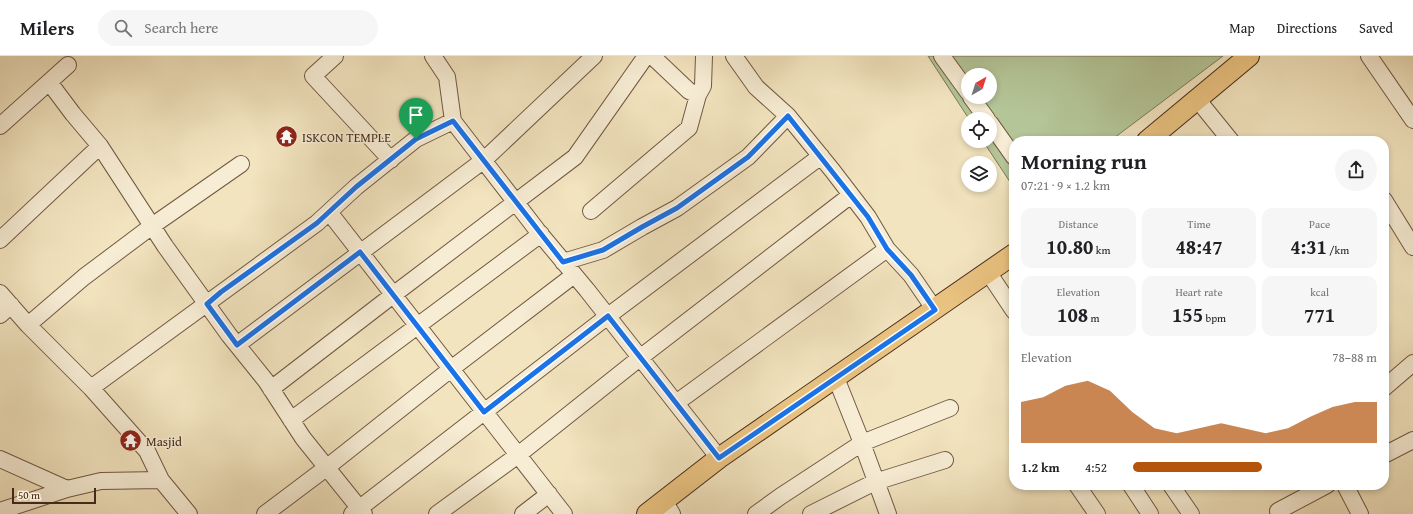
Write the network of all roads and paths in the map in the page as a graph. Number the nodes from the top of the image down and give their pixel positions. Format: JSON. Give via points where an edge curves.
{"nodes":[{"id":1,"x":335,"y":56,"type":"edge"},
{"id":2,"x":433,"y":56,"type":"edge"},
{"id":3,"x":594,"y":56,"type":"edge"},
{"id":4,"x":646,"y":56,"type":"edge"},
{"id":5,"x":652,"y":56,"type":"edge"},
{"id":6,"x":704,"y":56,"type":"edge"},
{"id":7,"x":734,"y":56,"type":"edge"},
{"id":8,"x":942,"y":56,"type":"edge"},
{"id":9,"x":1249,"y":56,"type":"edge"},
{"id":10,"x":1369,"y":56,"type":"edge"},
{"id":11,"x":68,"y":65,"type":"dead end"},
{"id":12,"x":49,"y":82,"type":"junction"},
{"id":13,"x":961,"y":82,"type":"edge"},
{"id":14,"x":698,"y":95,"type":"junction"},
{"id":15,"x":1197,"y":99,"type":"junction"},
{"id":16,"x":788,"y":116,"type":"junction"},
{"id":17,"x":1413,"y":120,"type":"edge"},
{"id":18,"x":453,"y":121,"type":"junction"},
{"id":19,"x":0,"y":126,"type":"edge"},
{"id":20,"x":997,"y":134,"type":"edge"},
{"id":21,"x":1153,"y":136,"type":"edge"},
{"id":22,"x":1227,"y":136,"type":"edge"},
{"id":23,"x":100,"y":146,"type":"junction"},
{"id":24,"x":1009,"y":151,"type":"edge"},
{"id":25,"x":821,"y":156,"type":"junction"},
{"id":26,"x":391,"y":160,"type":"junction"},
{"id":27,"x":484,"y":160,"type":"junction"},
{"id":28,"x":241,"y":164,"type":"dead end"},
{"id":29,"x":851,"y":195,"type":"junction"},
{"id":30,"x":516,"y":203,"type":"junction"},
{"id":31,"x":1389,"y":209,"type":"edge"},
{"id":32,"x":591,"y":210,"type":"dead end"},
{"id":33,"x":329,"y":212,"type":"junction"},
{"id":34,"x":152,"y":226,"type":"junction"},
{"id":35,"x":541,"y":234,"type":"junction"},
{"id":36,"x":0,"y":240,"type":"edge"},
{"id":37,"x":1413,"y":246,"type":"edge"},
{"id":38,"x":887,"y":249,"type":"junction"},
{"id":39,"x":360,"y":252,"type":"junction"},
{"id":40,"x":1009,"y":257,"type":"edge"},
{"id":41,"x":563,"y":262,"type":"junction"},
{"id":42,"x":988,"y":272,"type":"junction"},
{"id":43,"x":574,"y":275,"type":"junction"},
{"id":44,"x":0,"y":293,"type":"edge"},
{"id":45,"x":393,"y":295,"type":"junction"},
{"id":46,"x":207,"y":304,"type":"junction"},
{"id":47,"x":1009,"y":304,"type":"edge"},
{"id":48,"x":6,"y":310,"type":"edge"},
{"id":49,"x":935,"y":310,"type":"junction"},
{"id":50,"x":608,"y":316,"type":"junction"},
{"id":51,"x":28,"y":325,"type":"junction"},
{"id":52,"x":417,"y":325,"type":"junction"},
{"id":53,"x":237,"y":345,"type":"junction"},
{"id":54,"x":641,"y":357,"type":"junction"},
{"id":55,"x":1413,"y":363,"type":"edge"},
{"id":56,"x":451,"y":369,"type":"junction"},
{"id":57,"x":836,"y":378,"type":"junction"},
{"id":58,"x":1389,"y":384,"type":"edge"},
{"id":59,"x":91,"y":388,"type":"junction"},
{"id":60,"x":271,"y":389,"type":"junction"},
{"id":61,"x":676,"y":403,"type":"junction"},
{"id":62,"x":950,"y":408,"type":"dead end"},
{"id":63,"x":484,"y":412,"type":"junction"},
{"id":64,"x":291,"y":420,"type":"junction"},
{"id":65,"x":1413,"y":440,"type":"edge"},
{"id":66,"x":862,"y":443,"type":"junction"},
{"id":67,"x":1389,"y":452,"type":"edge"},
{"id":68,"x":518,"y":456,"type":"junction"},
{"id":69,"x":719,"y":458,"type":"junction"},
{"id":70,"x":0,"y":459,"type":"edge"},
{"id":71,"x":945,"y":460,"type":"dead end"},
{"id":72,"x":326,"y":468,"type":"junction"},
{"id":73,"x":161,"y":480,"type":"junction"},
{"id":74,"x":875,"y":482,"type":"junction"},
{"id":75,"x":67,"y":489,"type":"junction"},
{"id":76,"x":1080,"y":490,"type":"edge"},
{"id":77,"x":1134,"y":490,"type":"edge"},
{"id":78,"x":1174,"y":490,"type":"edge"},
{"id":79,"x":1318,"y":490,"type":"edge"},
{"id":80,"x":1348,"y":490,"type":"edge"},
{"id":81,"x":549,"y":494,"type":"junction"},
{"id":82,"x":668,"y":508,"type":"edge"},
{"id":83,"x":0,"y":511,"type":"edge"},
{"id":84,"x":1278,"y":511,"type":"dead end"},
{"id":85,"x":184,"y":512,"type":"edge"},
{"id":86,"x":359,"y":512,"type":"edge"},
{"id":87,"x":265,"y":514,"type":"edge"},
{"id":88,"x":437,"y":514,"type":"edge"},
{"id":89,"x":523,"y":514,"type":"edge"},
{"id":90,"x":564,"y":514,"type":"edge"},
{"id":91,"x":647,"y":514,"type":"edge"},
{"id":92,"x":756,"y":514,"type":"edge"},
{"id":93,"x":811,"y":514,"type":"edge"},
{"id":94,"x":888,"y":514,"type":"edge"},
{"id":95,"x":1097,"y":514,"type":"edge"},
{"id":96,"x":1150,"y":514,"type":"edge"},
{"id":97,"x":1191,"y":514,"type":"edge"},
{"id":98,"x":1360,"y":514,"type":"edge"}],
"edges":[{"from":1,"to":26,"type":"street","via":[[313,76]]},
{"from":2,"to":18,"type":"street","via":[[447,76]]},
{"from":3,"to":27,"type":"street"},
{"from":4,"to":30,"type":"street","via":[[575,157]]},
{"from":5,"to":14,"type":"street","via":[[690,91]]},
{"from":6,"to":14,"type":"street","via":[[703,86]]},
{"from":7,"to":16,"type":"street","via":[[756,86]]},
{"from":8,"to":13,"type":"street"},
{"from":9,"to":15,"type":"main road"},
{"from":10,"to":17,"type":"street"},
{"from":11,"to":12,"type":"street"},
{"from":12,"to":19,"type":"street"},
{"from":12,"to":23,"type":"street"},
{"from":14,"to":32,"type":"street","via":[[689,128]]},
{"from":15,"to":21,"type":"main road"},
{"from":15,"to":22,"type":"street"},
{"from":16,"to":25,"type":"street"},
{"from":16,"to":41,"type":"street","via":[[748,157],[677,208],[603,250]]},
{"from":18,"to":26,"type":"street","via":[[416,139]]},
{"from":18,"to":27,"type":"street"},
{"from":20,"to":24,"type":"street"},
{"from":23,"to":34,"type":"street"},
{"from":23,"to":36,"type":"street"},
{"from":25,"to":29,"type":"street"},
{"from":25,"to":50,"type":"street"},
{"from":26,"to":33,"type":"street"},
{"from":27,"to":30,"type":"street"},
{"from":27,"to":39,"type":"street"},
{"from":28,"to":34,"type":"street"},
{"from":29,"to":38,"type":"street"},
{"from":29,"to":54,"type":"street"},
{"from":30,"to":35,"type":"street"},
{"from":30,"to":45,"type":"street"},
{"from":31,"to":37,"type":"street"},
{"from":33,"to":39,"type":"street"},
{"from":33,"to":46,"type":"street"},
{"from":34,"to":46,"type":"street"},
{"from":34,"to":51,"type":"street","via":[[84,276]]},
{"from":35,"to":41,"type":"street"},
{"from":35,"to":52,"type":"street"},
{"from":38,"to":49,"type":"street","via":[[911,275]]},
{"from":38,"to":61,"type":"street"},
{"from":39,"to":45,"type":"street"},
{"from":39,"to":53,"type":"street"},
{"from":40,"to":42,"type":"main road"},
{"from":41,"to":43,"type":"street"},
{"from":42,"to":47,"type":"street"},
{"from":42,"to":49,"type":"main road"},
{"from":43,"to":50,"type":"street"},
{"from":43,"to":56,"type":"street"},
{"from":44,"to":48,"type":"street"},
{"from":45,"to":52,"type":"street"},
{"from":45,"to":60,"type":"street"},
{"from":46,"to":53,"type":"street"},
{"from":46,"to":59,"type":"street"},
{"from":48,"to":51,"type":"street"},
{"from":49,"to":57,"type":"main road"},
{"from":50,"to":54,"type":"street"},
{"from":50,"to":63,"type":"street"},
{"from":51,"to":59,"type":"street"},
{"from":52,"to":56,"type":"street"},
{"from":52,"to":64,"type":"street"},
{"from":53,"to":60,"type":"street"},
{"from":54,"to":61,"type":"street"},
{"from":54,"to":68,"type":"street"},
{"from":55,"to":58,"type":"street"},
{"from":56,"to":63,"type":"street"},
{"from":56,"to":72,"type":"street"},
{"from":57,"to":66,"type":"street"},
{"from":57,"to":69,"type":"main road"},
{"from":59,"to":73,"type":"street","via":[[147,451]]},
{"from":60,"to":64,"type":"street"},
{"from":61,"to":69,"type":"street"},
{"from":62,"to":66,"type":"street"},
{"from":63,"to":68,"type":"street"},
{"from":63,"to":86,"type":"street"},
{"from":64,"to":72,"type":"street"},
{"from":65,"to":67,"type":"street"},
{"from":66,"to":74,"type":"street"},
{"from":66,"to":92,"type":"street"},
{"from":68,"to":81,"type":"street"},
{"from":68,"to":88,"type":"street"},
{"from":69,"to":82,"type":"main road"},
{"from":70,"to":75,"type":"street"},
{"from":71,"to":74,"type":"street"},
{"from":72,"to":86,"type":"street"},
{"from":72,"to":87,"type":"street"},
{"from":73,"to":75,"type":"street","via":[[101,481]]},
{"from":73,"to":85,"type":"street"},
{"from":74,"to":93,"type":"street"},
{"from":74,"to":94,"type":"street"},
{"from":75,"to":83,"type":"street"},
{"from":76,"to":95,"type":"street"},
{"from":77,"to":96,"type":"street"},
{"from":78,"to":97,"type":"street"},
{"from":79,"to":84,"type":"street"},
{"from":80,"to":98,"type":"street"},
{"from":81,"to":89,"type":"street"},
{"from":81,"to":90,"type":"street"},
{"from":82,"to":91,"type":"main road"}]}
